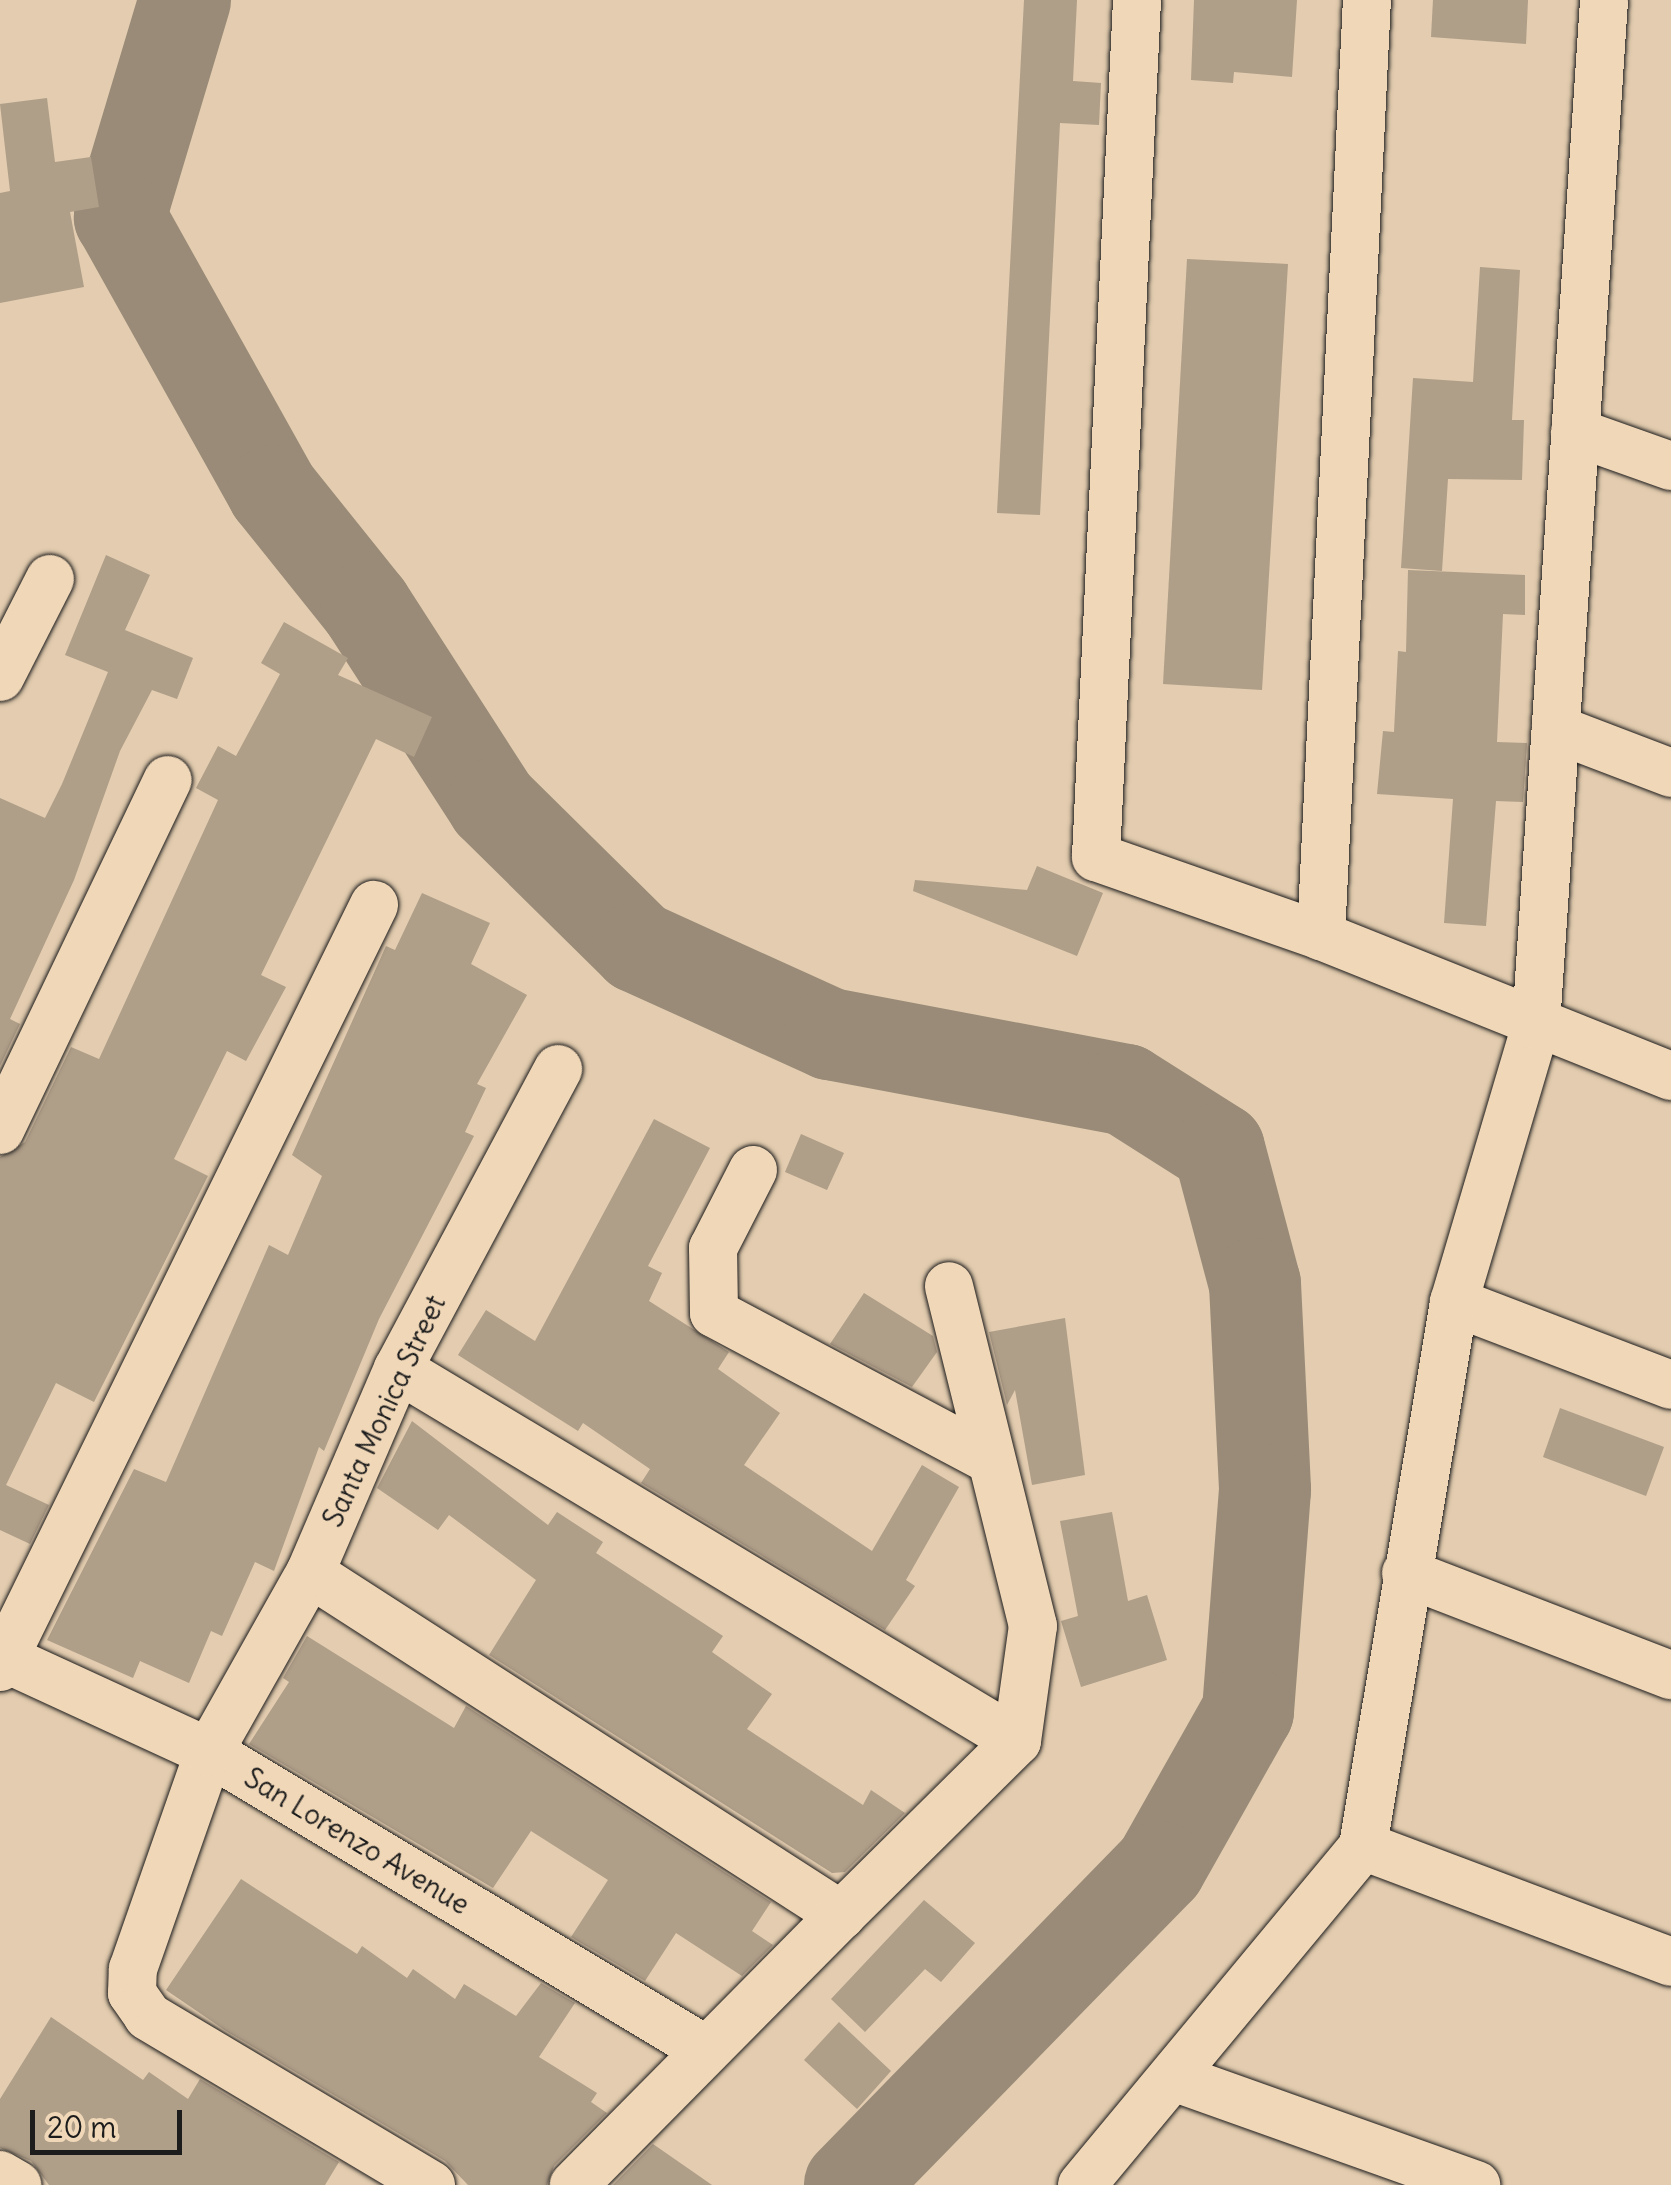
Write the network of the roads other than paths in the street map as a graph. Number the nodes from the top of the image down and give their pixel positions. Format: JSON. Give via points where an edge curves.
{"nodes":[{"id":1,"x":1137,"y":0,"type":"edge"},
{"id":2,"x":1367,"y":0,"type":"edge"},
{"id":3,"x":1604,"y":0,"type":"edge"},
{"id":4,"x":1576,"y":432,"type":"junction"},
{"id":5,"x":1671,"y":466,"type":"edge"},
{"id":6,"x":50,"y":578,"type":"dead end"},
{"id":7,"x":0,"y":677,"type":"edge"},
{"id":8,"x":1556,"y":729,"type":"junction"},
{"id":9,"x":1671,"y":773,"type":"edge"},
{"id":10,"x":168,"y":780,"type":"dead end"},
{"id":11,"x":374,"y":905,"type":"dead end"},
{"id":12,"x":1321,"y":936,"type":"junction"},
{"id":13,"x":1536,"y":1024,"type":"junction"},
{"id":14,"x":558,"y":1069,"type":"dead end"},
{"id":15,"x":1671,"y":1076,"type":"edge"},
{"id":16,"x":0,"y":1130,"type":"edge"},
{"id":17,"x":753,"y":1170,"type":"dead end"},
{"id":18,"x":949,"y":1286,"type":"dead end"},
{"id":19,"x":1454,"y":1302,"type":"junction"},
{"id":20,"x":398,"y":1369,"type":"junction"},
{"id":21,"x":1671,"y":1385,"type":"edge"},
{"id":22,"x":990,"y":1460,"type":"junction"},
{"id":23,"x":1406,"y":1572,"type":"junction"},
{"id":24,"x":310,"y":1574,"type":"junction"},
{"id":25,"x":2,"y":1660,"type":"edge"},
{"id":26,"x":1671,"y":1675,"type":"edge"},
{"id":27,"x":1017,"y":1740,"type":"junction"},
{"id":28,"x":209,"y":1752,"type":"junction"},
{"id":29,"x":1363,"y":1846,"type":"junction"},
{"id":30,"x":840,"y":1915,"type":"junction"},
{"id":31,"x":1671,"y":1962,"type":"edge"},
{"id":32,"x":703,"y":2048,"type":"junction"},
{"id":33,"x":1174,"y":2077,"type":"junction"},
{"id":34,"x":0,"y":2175,"type":"edge"},
{"id":35,"x":17,"y":2185,"type":"edge"},
{"id":36,"x":431,"y":2185,"type":"edge"},
{"id":37,"x":574,"y":2185,"type":"edge"},
{"id":38,"x":1082,"y":2185,"type":"edge"},
{"id":39,"x":1476,"y":2185,"type":"edge"}],
"edges":[{"from":1,"to":12,"type":"street","via":[[1096,857]]},
{"from":2,"to":12,"type":"street"},
{"from":3,"to":4,"type":"street"},
{"from":4,"to":5,"type":"street"},
{"from":4,"to":8,"type":"street"},
{"from":6,"to":7,"type":"street"},
{"from":8,"to":9,"type":"street"},
{"from":8,"to":13,"type":"street"},
{"from":10,"to":16,"type":"street"},
{"from":11,"to":25,"type":"street"},
{"from":12,"to":13,"type":"street"},
{"from":13,"to":15,"type":"street"},
{"from":13,"to":19,"type":"street"},
{"from":14,"to":20,"type":"street","name":"Santa Monica Street"},
{"from":17,"to":22,"type":"street","via":[[713,1248],[714,1313]]},
{"from":18,"to":22,"type":"street"},
{"from":19,"to":21,"type":"street"},
{"from":19,"to":23,"type":"street"},
{"from":20,"to":24,"type":"street","name":"Santa Monica Street"},
{"from":20,"to":27,"type":"street"},
{"from":22,"to":27,"type":"street","via":[[1033,1626]]},
{"from":23,"to":26,"type":"street"},
{"from":23,"to":29,"type":"street"},
{"from":24,"to":28,"type":"street","name":"Santa Monica Street"},
{"from":24,"to":30,"type":"street"},
{"from":25,"to":28,"type":"street","name":"San Lorenzo Avenue"},
{"from":27,"to":30,"type":"street"},
{"from":28,"to":32,"type":"street","name":"San Lorenzo Avenue"},
{"from":28,"to":36,"type":"street","name":"Santa Monica Street","via":[[133,1969],[132,1993],[148,2016]]},
{"from":29,"to":31,"type":"street"},
{"from":29,"to":33,"type":"street"},
{"from":30,"to":32,"type":"street"},
{"from":32,"to":37,"type":"street"},
{"from":33,"to":38,"type":"street"},
{"from":33,"to":39,"type":"street"},
{"from":34,"to":35,"type":"street"}]}
